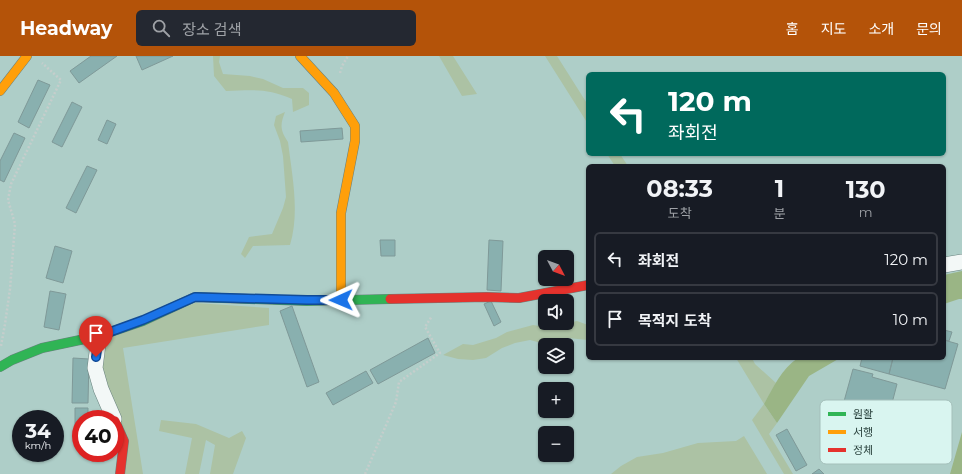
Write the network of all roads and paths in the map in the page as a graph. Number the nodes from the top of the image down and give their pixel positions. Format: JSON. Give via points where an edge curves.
{"nodes":[{"id":1,"x":27,"y":56,"type":"edge"},
{"id":2,"x":300,"y":56,"type":"edge"},
{"id":3,"x":39,"y":61,"type":"dead end"},
{"id":4,"x":0,"y":91,"type":"edge"},
{"id":5,"x":962,"y":262,"type":"edge"},
{"id":6,"x":946,"y":265,"type":"edge"},
{"id":7,"x":586,"y":285,"type":"edge"},
{"id":8,"x":446,"y":298,"type":"junction"},
{"id":9,"x":341,"y":300,"type":"junction"},
{"id":10,"x":99,"y":336,"type":"junction"},
{"id":11,"x":0,"y":350,"type":"edge"},
{"id":12,"x":0,"y":367,"type":"edge"},
{"id":13,"x":110,"y":410,"type":"edge"},
{"id":14,"x":121,"y":462,"type":"edge"},
{"id":15,"x":120,"y":474,"type":"edge"},
{"id":16,"x":365,"y":474,"type":"edge"}],
"edges":[{"from":1,"to":4,"type":"street"},
{"from":2,"to":9,"type":"street","via":[[334,92],[355,126],[355,141],[341,213]]},
{"from":3,"to":11,"type":"path","via":[[61,80],[11,184],[8,200],[15,224],[9,296]]},
{"from":5,"to":6,"type":"street"},
{"from":7,"to":8,"type":"street","via":[[519,298]]},
{"from":8,"to":9,"type":"street"},
{"from":8,"to":16,"type":"path","via":[[424,327],[440,353],[399,382],[396,402]]},
{"from":9,"to":10,"type":"street","via":[[195,297]]},
{"from":10,"to":12,"type":"street","via":[[42,348]]},
{"from":10,"to":13,"type":"street","via":[[96,368]]},
{"from":14,"to":15,"type":"street"}]}
